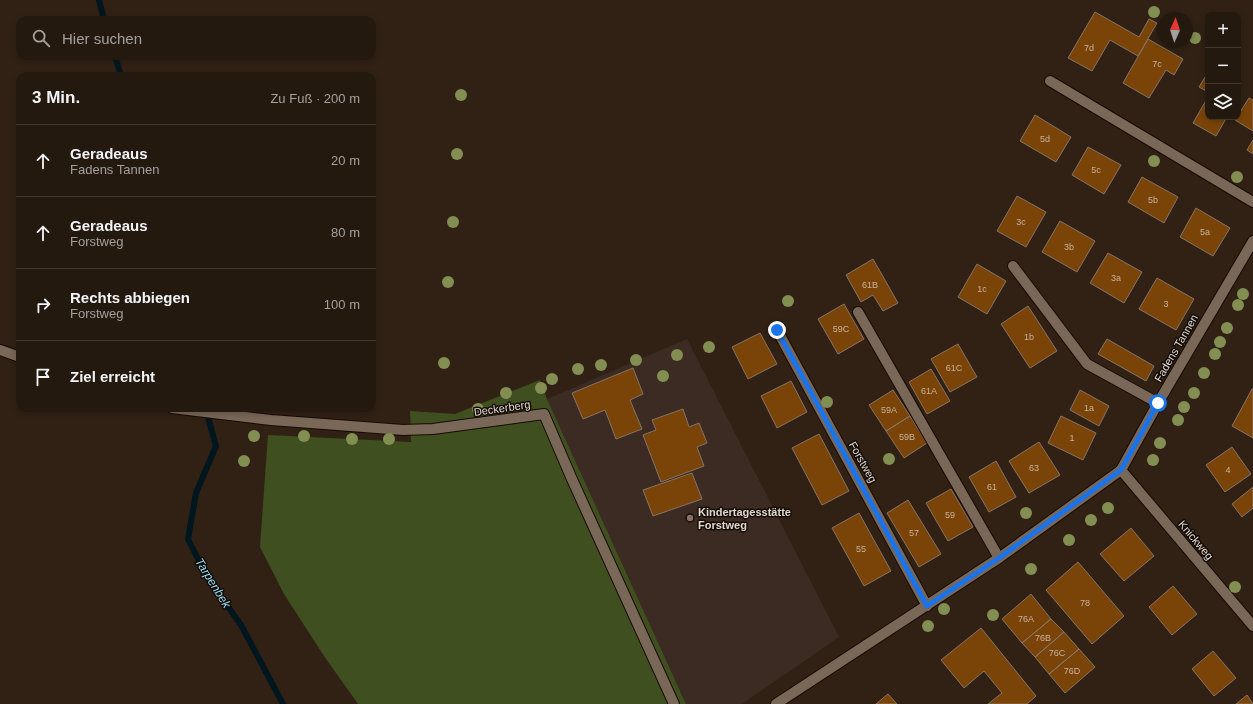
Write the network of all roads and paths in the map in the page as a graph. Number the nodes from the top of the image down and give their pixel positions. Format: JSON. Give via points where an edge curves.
{"nodes":[{"id":1,"x":1050,"y":81,"type":"dead end"},
{"id":2,"x":1253,"y":202,"type":"edge"},
{"id":3,"x":1253,"y":240,"type":"edge"},
{"id":4,"x":1013,"y":266,"type":"dead end"},
{"id":5,"x":858,"y":312,"type":"dead end"},
{"id":6,"x":777,"y":330,"type":"dead end"},
{"id":7,"x":0,"y":350,"type":"edge"},
{"id":8,"x":16,"y":356,"type":"edge"},
{"id":9,"x":1158,"y":403,"type":"junction"},
{"id":10,"x":206,"y":412,"type":"edge"},
{"id":11,"x":1121,"y":470,"type":"junction"},
{"id":12,"x":999,"y":558,"type":"junction"},
{"id":13,"x":927,"y":606,"type":"junction"},
{"id":14,"x":1253,"y":626,"type":"edge"},
{"id":15,"x":674,"y":704,"type":"edge"},
{"id":16,"x":776,"y":704,"type":"edge"}],
"edges":[{"from":1,"to":2,"type":"street"},
{"from":3,"to":9,"type":"street","name":"Fadens Tannen"},
{"from":4,"to":9,"type":"street","via":[[1087,364]]},
{"from":5,"to":12,"type":"street"},
{"from":6,"to":13,"type":"street","name":"Forstweg"},
{"from":7,"to":8,"type":"street"},
{"from":9,"to":11,"type":"street","name":"Fadens Tannen"},
{"from":10,"to":15,"type":"street","name":"Deckerberg","via":[[271,420],[403,430],[433,429],[544,414]]},
{"from":11,"to":12,"type":"street"},
{"from":11,"to":14,"type":"street","name":"Knickweg"},
{"from":12,"to":13,"type":"street"},
{"from":13,"to":16,"type":"street"}]}
